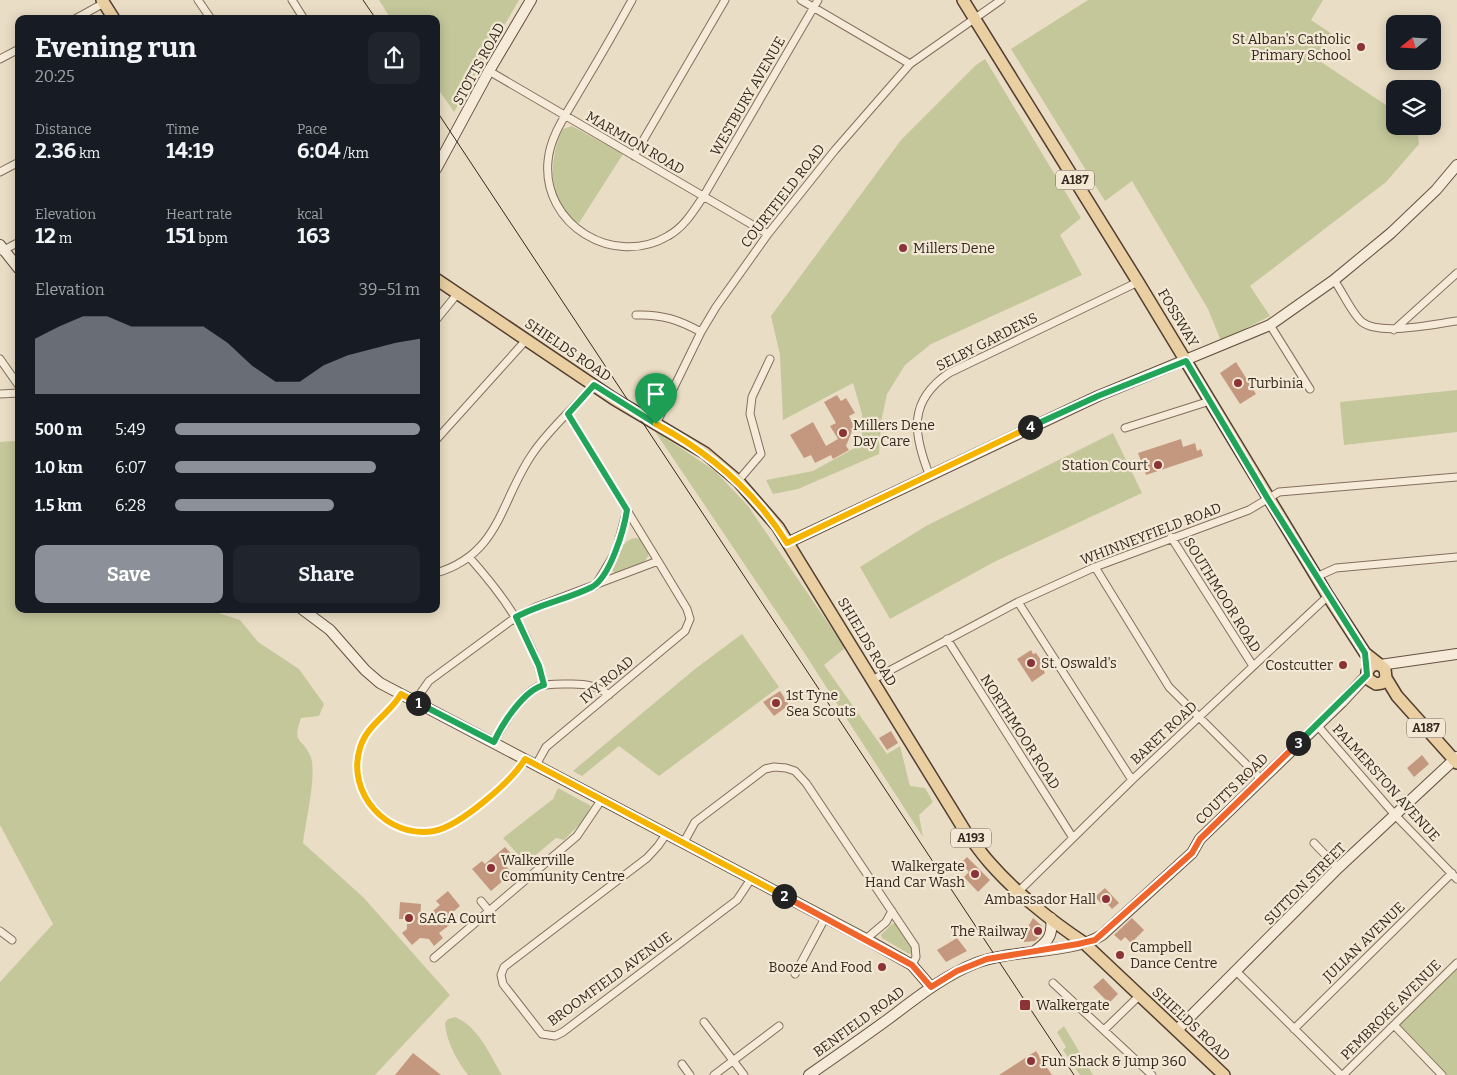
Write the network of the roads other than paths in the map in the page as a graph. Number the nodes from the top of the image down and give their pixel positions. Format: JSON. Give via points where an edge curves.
{"nodes":[{"id":1,"x":198,"y":0,"type":"edge"},
{"id":2,"x":292,"y":0,"type":"edge"},
{"id":3,"x":531,"y":0,"type":"edge"},
{"id":4,"x":632,"y":0,"type":"edge"},
{"id":5,"x":725,"y":0,"type":"edge"},
{"id":6,"x":801,"y":0,"type":"edge"},
{"id":7,"x":818,"y":0,"type":"edge"},
{"id":8,"x":962,"y":0,"type":"edge"},
{"id":9,"x":1001,"y":0,"type":"edge"},
{"id":10,"x":103,"y":2,"type":"edge"},
{"id":11,"x":814,"y":8,"type":"junction"},
{"id":12,"x":82,"y":15,"type":"edge"},
{"id":13,"x":111,"y":15,"type":"edge"},
{"id":14,"x":208,"y":15,"type":"edge"},
{"id":15,"x":301,"y":15,"type":"edge"},
{"id":16,"x":974,"y":19,"type":"junction"},
{"id":17,"x":15,"y":51,"type":"edge"},
{"id":18,"x":0,"y":59,"type":"edge"},
{"id":19,"x":910,"y":64,"type":"junction"},
{"id":20,"x":489,"y":71,"type":"junction"},
{"id":21,"x":565,"y":117,"type":"junction"},
{"id":22,"x":634,"y":156,"type":"junction"},
{"id":23,"x":440,"y":161,"type":"edge"},
{"id":24,"x":15,"y":164,"type":"edge"},
{"id":25,"x":1457,"y":165,"type":"edge"},
{"id":26,"x":0,"y":172,"type":"edge"},
{"id":27,"x":703,"y":197,"type":"junction"},
{"id":28,"x":768,"y":234,"type":"junction"},
{"id":29,"x":15,"y":244,"type":"edge"},
{"id":30,"x":1,"y":249,"type":"edge"},
{"id":31,"x":15,"y":265,"type":"edge"},
{"id":32,"x":1457,"y":273,"type":"edge"},
{"id":33,"x":1334,"y":280,"type":"junction"},
{"id":34,"x":440,"y":282,"type":"edge"},
{"id":35,"x":1138,"y":282,"type":"junction"},
{"id":36,"x":458,"y":293,"type":"junction"},
{"id":37,"x":440,"y":315,"type":"edge"},
{"id":38,"x":636,"y":315,"type":"dead end"},
{"id":39,"x":1457,"y":321,"type":"edge"},
{"id":40,"x":1270,"y":325,"type":"junction"},
{"id":41,"x":1394,"y":330,"type":"junction"},
{"id":42,"x":701,"y":332,"type":"junction"},
{"id":43,"x":527,"y":339,"type":"junction"},
{"id":44,"x":0,"y":359,"type":"edge"},
{"id":45,"x":770,"y":359,"type":"dead end"},
{"id":46,"x":1186,"y":361,"type":"junction"},
{"id":47,"x":15,"y":380,"type":"edge"},
{"id":48,"x":594,"y":385,"type":"junction"},
{"id":49,"x":1310,"y":389,"type":"dead end"},
{"id":50,"x":15,"y":393,"type":"edge"},
{"id":51,"x":0,"y":394,"type":"edge"},
{"id":52,"x":1210,"y":402,"type":"junction"},
{"id":53,"x":568,"y":414,"type":"junction"},
{"id":54,"x":656,"y":424,"type":"junction"},
{"id":55,"x":1125,"y":428,"type":"dead end"},
{"id":56,"x":440,"y":436,"type":"edge"},
{"id":57,"x":929,"y":474,"type":"junction"},
{"id":58,"x":1457,"y":476,"type":"edge"},
{"id":59,"x":738,"y":481,"type":"junction"},
{"id":60,"x":1268,"y":499,"type":"junction"},
{"id":61,"x":627,"y":510,"type":"junction"},
{"id":62,"x":1171,"y":537,"type":"junction"},
{"id":63,"x":787,"y":543,"type":"junction"},
{"id":64,"x":469,"y":557,"type":"junction"},
{"id":65,"x":1457,"y":557,"type":"edge"},
{"id":66,"x":658,"y":562,"type":"junction"},
{"id":67,"x":1096,"y":567,"type":"junction"},
{"id":68,"x":440,"y":572,"type":"edge"},
{"id":69,"x":1316,"y":577,"type":"junction"},
{"id":70,"x":594,"y":586,"type":"junction"},
{"id":71,"x":1328,"y":596,"type":"junction"},
{"id":72,"x":1018,"y":602,"type":"junction"},
{"id":73,"x":307,"y":613,"type":"edge"},
{"id":74,"x":516,"y":617,"type":"junction"},
{"id":75,"x":947,"y":639,"type":"junction"},
{"id":76,"x":1457,"y":654,"type":"edge"},
{"id":77,"x":1253,"y":666,"type":"junction"},
{"id":78,"x":1377,"y":675,"type":"junction"},
{"id":79,"x":872,"y":680,"type":"junction"},
{"id":80,"x":544,"y":685,"type":"junction"},
{"id":81,"x":401,"y":694,"type":"junction"},
{"id":82,"x":609,"y":696,"type":"junction"},
{"id":83,"x":415,"y":701,"type":"junction"},
{"id":84,"x":1200,"y":717,"type":"junction"},
{"id":85,"x":1317,"y":725,"type":"junction"},
{"id":86,"x":494,"y":742,"type":"junction"},
{"id":87,"x":525,"y":759,"type":"junction"},
{"id":88,"x":1456,"y":760,"type":"edge"},
{"id":89,"x":536,"y":765,"type":"junction"},
{"id":90,"x":1132,"y":780,"type":"junction"},
{"id":91,"x":1262,"y":780,"type":"junction"},
{"id":92,"x":602,"y":800,"type":"junction"},
{"id":93,"x":1395,"y":815,"type":"junction"},
{"id":94,"x":667,"y":833,"type":"junction"},
{"id":95,"x":1073,"y":838,"type":"junction"},
{"id":96,"x":684,"y":842,"type":"junction"},
{"id":97,"x":1314,"y":843,"type":"dead end"},
{"id":98,"x":1338,"y":868,"type":"junction"},
{"id":99,"x":1454,"y":876,"type":"edge"},
{"id":100,"x":751,"y":879,"type":"junction"},
{"id":101,"x":1019,"y":891,"type":"junction"},
{"id":102,"x":481,"y":901,"type":"dead end"},
{"id":103,"x":489,"y":911,"type":"junction"},
{"id":104,"x":892,"y":911,"type":"junction"},
{"id":105,"x":825,"y":918,"type":"junction"},
{"id":106,"x":1051,"y":918,"type":"junction"},
{"id":107,"x":0,"y":931,"type":"edge"},
{"id":108,"x":866,"y":939,"type":"junction"},
{"id":109,"x":12,"y":940,"type":"dead end"},
{"id":110,"x":1081,"y":943,"type":"junction"},
{"id":111,"x":1036,"y":951,"type":"junction"},
{"id":112,"x":434,"y":958,"type":"dead end"},
{"id":113,"x":1457,"y":963,"type":"edge"},
{"id":114,"x":912,"y":965,"type":"junction"},
{"id":115,"x":1236,"y":971,"type":"junction"},
{"id":116,"x":795,"y":974,"type":"dead end"},
{"id":117,"x":1053,"y":983,"type":"dead end"},
{"id":118,"x":931,"y":987,"type":"junction"},
{"id":119,"x":1139,"y":996,"type":"junction"},
{"id":120,"x":704,"y":1022,"type":"dead end"},
{"id":121,"x":1394,"y":1025,"type":"junction"},
{"id":122,"x":778,"y":1026,"type":"dead end"},
{"id":123,"x":1294,"y":1028,"type":"junction"},
{"id":124,"x":1104,"y":1030,"type":"junction"},
{"id":125,"x":1177,"y":1030,"type":"junction"},
{"id":126,"x":733,"y":1060,"type":"junction"},
{"id":127,"x":682,"y":1064,"type":"dead end"},
{"id":128,"x":690,"y":1075,"type":"edge"},
{"id":129,"x":714,"y":1075,"type":"edge"},
{"id":130,"x":744,"y":1075,"type":"edge"},
{"id":131,"x":809,"y":1075,"type":"edge"},
{"id":132,"x":1152,"y":1075,"type":"edge"},
{"id":133,"x":1224,"y":1075,"type":"edge"},
{"id":134,"x":1342,"y":1075,"type":"edge"},
{"id":135,"x":1442,"y":1075,"type":"edge"}],
"edges":[{"from":1,"to":14,"type":"street"},
{"from":2,"to":15,"type":"street"},
{"from":3,"to":20,"type":"street","name":"STOTTS ROAD"},
{"from":4,"to":21,"type":"street","name":"WESTBURY AVENUE"},
{"from":5,"to":22,"type":"street"},
{"from":6,"to":11,"type":"street"},
{"from":7,"to":11,"type":"street","name":"WESTBURY AVENUE"},
{"from":8,"to":16,"type":"main road","name":"FOSSWAY","number":"A187"},
{"from":9,"to":16,"type":"street","name":"COURTFIELD ROAD"},
{"from":10,"to":12,"type":"street"},
{"from":10,"to":13,"type":"main road"},
{"from":11,"to":19,"type":"street"},
{"from":11,"to":27,"type":"street","name":"WESTBURY AVENUE"},
{"from":16,"to":19,"type":"street","name":"COURTFIELD ROAD"},
{"from":16,"to":35,"type":"main road","name":"FOSSWAY","number":"A187"},
{"from":17,"to":18,"type":"street"},
{"from":19,"to":28,"type":"street","name":"COURTFIELD ROAD"},
{"from":20,"to":21,"type":"street","name":"MARMION ROAD"},
{"from":20,"to":23,"type":"street","name":"STOTTS ROAD"},
{"from":21,"to":22,"type":"street","name":"MARMION ROAD"},
{"from":21,"to":27,"type":"street","name":"WESTBURY AVENUE","via":[[551,144],[548,175],[557,205],[583,234],[602,244],[626,248],[648,245],[678,229]]},
{"from":22,"to":27,"type":"street","name":"MARMION ROAD"},
{"from":24,"to":26,"type":"street"},
{"from":25,"to":33,"type":"street","via":[[1421,205]]},
{"from":27,"to":28,"type":"street","name":"MARMION ROAD"},
{"from":28,"to":42,"type":"street","name":"COURTFIELD ROAD"},
{"from":29,"to":30,"type":"street"},
{"from":30,"to":31,"type":"street"},
{"from":32,"to":41,"type":"street"},
{"from":33,"to":40,"type":"street"},
{"from":33,"to":41,"type":"street","via":[[1361,321],[1372,328]]},
{"from":34,"to":36,"type":"main road","name":"SHIELDS ROAD","number":"A193"},
{"from":35,"to":46,"type":"main road","name":"FOSSWAY","number":"A187"},
{"from":35,"to":57,"type":"street","name":"SELBY GARDENS","via":[[936,382],[917,417],[917,437]]},
{"from":36,"to":37,"type":"street"},
{"from":36,"to":43,"type":"main road","name":"SHIELDS ROAD","number":"A193"},
{"from":38,"to":42,"type":"street","via":[[673,318]]},
{"from":39,"to":41,"type":"street"},
{"from":40,"to":46,"type":"street"},
{"from":40,"to":49,"type":"street"},
{"from":42,"to":54,"type":"street","name":"COURTFIELD ROAD"},
{"from":43,"to":48,"type":"main road","name":"SHIELDS ROAD","number":"A193"},
{"from":43,"to":56,"type":"street"},
{"from":44,"to":47,"type":"street"},
{"from":45,"to":59,"type":"street","via":[[752,397],[750,414],[761,454]]},
{"from":46,"to":52,"type":"main road","name":"FOSSWAY","number":"A187"},
{"from":46,"to":57,"type":"street","via":[[1098,396]]},
{"from":48,"to":53,"type":"street"},
{"from":48,"to":54,"type":"main road","name":"SHIELDS ROAD","number":"A193"},
{"from":50,"to":51,"type":"street"},
{"from":52,"to":55,"type":"street"},
{"from":52,"to":60,"type":"main road","name":"FOSSWAY","number":"A187"},
{"from":53,"to":61,"type":"street"},
{"from":53,"to":64,"type":"street","via":[[533,452],[491,535]]},
{"from":54,"to":59,"type":"main road","name":"SHIELDS ROAD","number":"A193","via":[[705,453]]},
{"from":57,"to":63,"type":"street"},
{"from":58,"to":60,"type":"street","name":"WHINNEYFIELD ROAD","via":[[1279,492]]},
{"from":59,"to":63,"type":"main road","name":"SHIELDS ROAD","number":"A193","via":[[768,514]]},
{"from":60,"to":62,"type":"street","name":"WHINNEYFIELD ROAD","via":[[1249,510]]},
{"from":60,"to":69,"type":"main road","name":"FOSSWAY","number":"A187"},
{"from":61,"to":66,"type":"street"},
{"from":61,"to":70,"type":"street","via":[[616,551]]},
{"from":62,"to":67,"type":"street","name":"WHINNEYFIELD ROAD"},
{"from":62,"to":77,"type":"street","name":"SOUTHMOOR ROAD"},
{"from":63,"to":79,"type":"main road","name":"SHIELDS ROAD","number":"A193"},
{"from":64,"to":68,"type":"street"},
{"from":64,"to":74,"type":"street"},
{"from":65,"to":69,"type":"street","via":[[1336,568]]},
{"from":66,"to":70,"type":"street"},
{"from":66,"to":82,"type":"street","name":"IVY ROAD","via":[[690,614],[690,623],[685,631]]},
{"from":67,"to":72,"type":"street","name":"WHINNEYFIELD ROAD"},
{"from":67,"to":84,"type":"street","via":[[1169,687]]},
{"from":69,"to":71,"type":"main road","name":"FOSSWAY","number":"A187"},
{"from":70,"to":74,"type":"street"},
{"from":71,"to":77,"type":"street","name":"BARET ROAD"},
{"from":71,"to":78,"type":"main road","name":"FOSSWAY","number":"A187"},
{"from":72,"to":75,"type":"street","name":"WHINNEYFIELD ROAD"},
{"from":72,"to":90,"type":"street"},
{"from":73,"to":81,"type":"street","via":[[338,638],[372,677]]},
{"from":74,"to":80,"type":"street","via":[[539,666]]},
{"from":74,"to":83,"type":"street","via":[[429,681]]},
{"from":75,"to":79,"type":"street","name":"WHINNEYFIELD ROAD"},
{"from":75,"to":95,"type":"street","name":"NORTHMOOR ROAD"},
{"from":76,"to":78,"type":"street","via":[[1401,663]]},
{"from":77,"to":84,"type":"street","name":"BARET ROAD"},
{"from":78,"to":85,"type":"street","name":"COUTTS ROAD","via":[[1357,686]]},
{"from":78,"to":88,"type":"main road","name":"FOSSWAY","number":"A187"},
{"from":79,"to":101,"type":"main road","name":"SHIELDS ROAD","number":"A193","via":[[966,831],[989,862]]},
{"from":80,"to":82,"type":"street","via":[[590,685]]},
{"from":80,"to":86,"type":"street","via":[[528,694],[504,723]]},
{"from":81,"to":83,"type":"street"},
{"from":81,"to":87,"type":"street","via":[[394,706],[367,732],[360,748],[358,766],[360,784],[367,800],[381,817],[394,825],[420,832],[452,824],[510,778]]},
{"from":82,"to":89,"type":"street","name":"IVY ROAD","via":[[546,747]]},
{"from":83,"to":86,"type":"street"},
{"from":84,"to":90,"type":"street","name":"BARET ROAD"},
{"from":84,"to":91,"type":"street"},
{"from":85,"to":91,"type":"street","name":"COUTTS ROAD"},
{"from":85,"to":93,"type":"street","name":"PALMERSTON AVENUE"},
{"from":86,"to":87,"type":"street"},
{"from":87,"to":89,"type":"street"},
{"from":88,"to":93,"type":"street","name":"SUTTON STREET"},
{"from":89,"to":92,"type":"street"},
{"from":90,"to":95,"type":"street","name":"BARET ROAD"},
{"from":91,"to":110,"type":"street","name":"COUTTS ROAD","via":[[1200,839],[1192,853],[1102,935]]},
{"from":92,"to":94,"type":"street"},
{"from":92,"to":103,"type":"street","via":[[581,832]]},
{"from":93,"to":98,"type":"street","name":"SUTTON STREET"},
{"from":93,"to":99,"type":"street","name":"PALMERSTON AVENUE"},
{"from":94,"to":96,"type":"street"},
{"from":94,"to":100,"type":"street","name":"BROOMFIELD AVENUE","via":[[647,858],[504,967],[501,975],[503,984],[542,1034],[552,1037],[563,1032],[736,900]]},
{"from":95,"to":101,"type":"street","name":"BARET ROAD"},
{"from":96,"to":100,"type":"street"},
{"from":96,"to":104,"type":"street","via":[[694,822],[761,771],[786,768],[795,771],[806,784]]},
{"from":97,"to":98,"type":"street"},
{"from":98,"to":115,"type":"street","name":"SUTTON STREET"},
{"from":99,"to":123,"type":"street","name":"JULIAN AVENUE"},
{"from":100,"to":105,"type":"street"},
{"from":101,"to":106,"type":"main road","name":"SHIELDS ROAD","number":"A193"},
{"from":102,"to":103,"type":"street"},
{"from":103,"to":112,"type":"street"},
{"from":104,"to":108,"type":"street","via":[[886,922]]},
{"from":104,"to":114,"type":"street","via":[[916,949]]},
{"from":105,"to":108,"type":"street"},
{"from":105,"to":116,"type":"street"},
{"from":106,"to":110,"type":"main road","name":"SHIELDS ROAD","number":"A193"},
{"from":106,"to":111,"type":"street","via":[[1051,936]]},
{"from":107,"to":109,"type":"street"},
{"from":108,"to":114,"type":"street"},
{"from":110,"to":111,"type":"street","name":"BENFIELD ROAD"},
{"from":110,"to":119,"type":"main road","name":"SHIELDS ROAD","number":"A193"},
{"from":111,"to":118,"type":"street","name":"BENFIELD ROAD","via":[[980,961]]},
{"from":113,"to":121,"type":"street","name":"PEMBROKE AVENUE"},
{"from":114,"to":118,"type":"street"},
{"from":115,"to":123,"type":"street"},
{"from":115,"to":125,"type":"street","name":"SUTTON STREET"},
{"from":117,"to":124,"type":"street"},
{"from":118,"to":131,"type":"street","name":"BENFIELD ROAD"},
{"from":119,"to":124,"type":"street"},
{"from":119,"to":125,"type":"main road","name":"SHIELDS ROAD","number":"A193"},
{"from":120,"to":126,"type":"street"},
{"from":121,"to":134,"type":"street","name":"PEMBROKE AVENUE"},
{"from":121,"to":135,"type":"street"},
{"from":122,"to":126,"type":"street"},
{"from":123,"to":134,"type":"street"},
{"from":124,"to":132,"type":"street"},
{"from":125,"to":133,"type":"main road","name":"SHIELDS ROAD","number":"A193"},
{"from":126,"to":129,"type":"street"},
{"from":126,"to":130,"type":"street"},
{"from":127,"to":128,"type":"street"}]}
